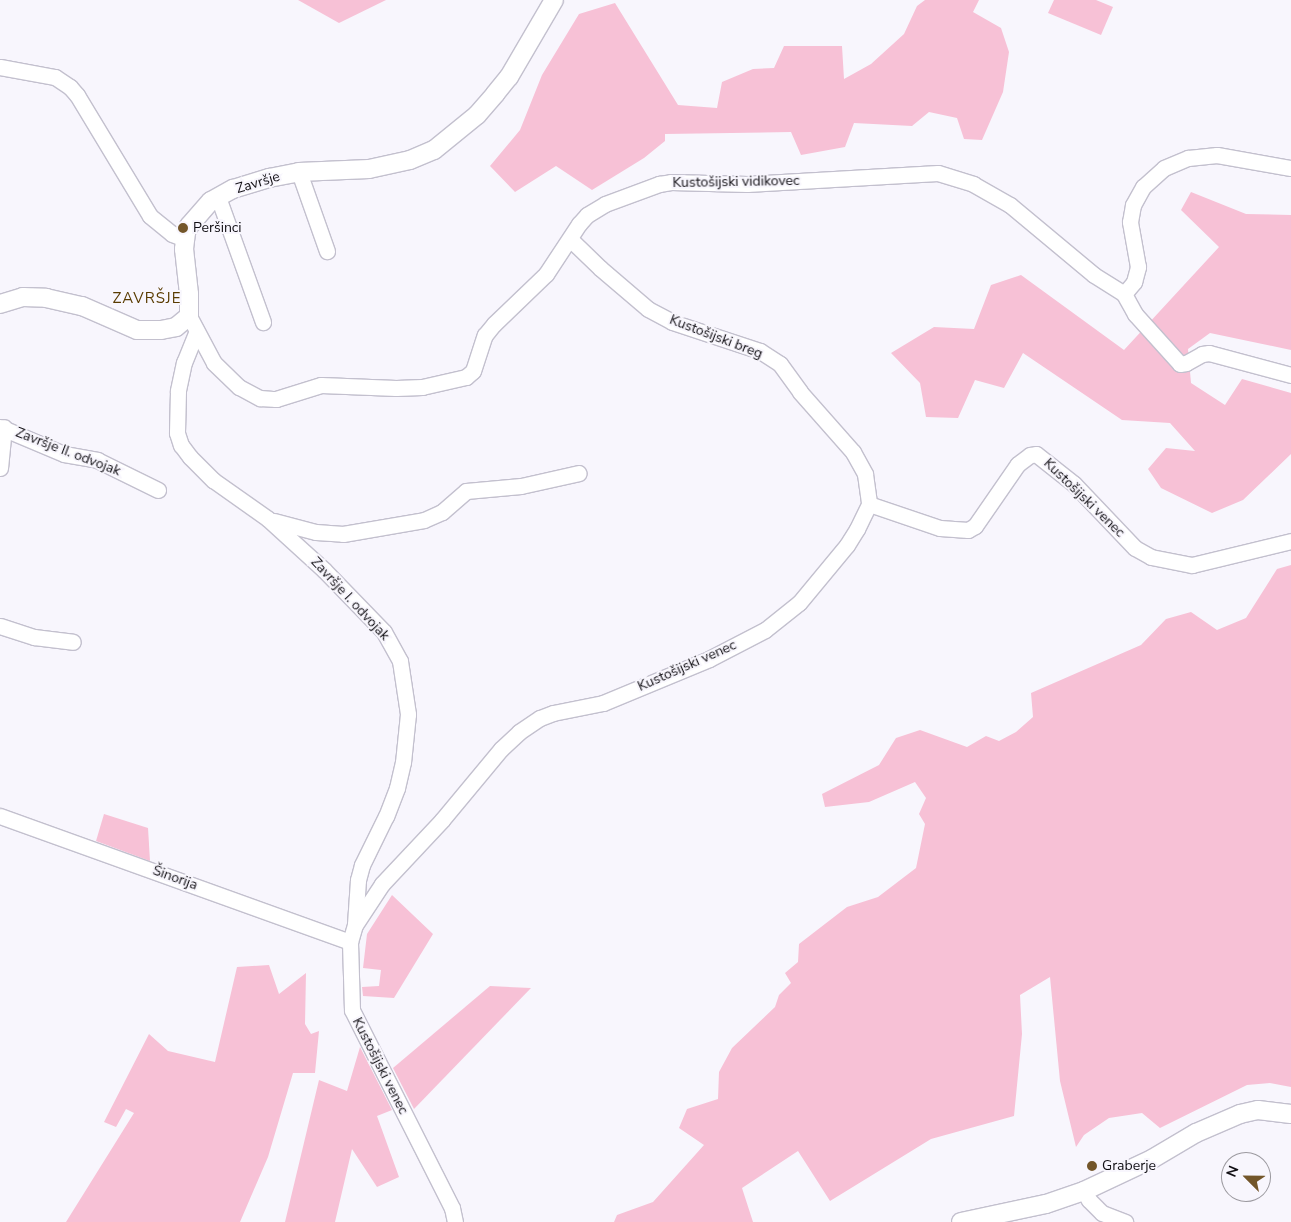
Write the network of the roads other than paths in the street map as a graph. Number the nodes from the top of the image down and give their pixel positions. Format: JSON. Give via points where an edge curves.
{"nodes":[{"id":1,"x":554,"y":0,"type":"edge"},
{"id":2,"x":0,"y":67,"type":"edge"},
{"id":3,"x":1291,"y":168,"type":"edge"},
{"id":4,"x":299,"y":172,"type":"junction"},
{"id":5,"x":218,"y":197,"type":"junction"},
{"id":6,"x":185,"y":239,"type":"junction"},
{"id":7,"x":570,"y":239,"type":"junction"},
{"id":8,"x":327,"y":251,"type":"dead end"},
{"id":9,"x":1124,"y":294,"type":"junction"},
{"id":10,"x":0,"y":304,"type":"edge"},
{"id":11,"x":188,"y":316,"type":"junction"},
{"id":12,"x":263,"y":322,"type":"dead end"},
{"id":13,"x":196,"y":333,"type":"junction"},
{"id":14,"x":1291,"y":375,"type":"edge"},
{"id":15,"x":2,"y":427,"type":"edge"},
{"id":16,"x":0,"y":468,"type":"edge"},
{"id":17,"x":579,"y":473,"type":"dead end"},
{"id":18,"x":158,"y":490,"type":"dead end"},
{"id":19,"x":869,"y":504,"type":"junction"},
{"id":20,"x":268,"y":519,"type":"junction"},
{"id":21,"x":1291,"y":542,"type":"edge"},
{"id":22,"x":0,"y":626,"type":"edge"},
{"id":23,"x":73,"y":642,"type":"dead end"},
{"id":24,"x":0,"y":816,"type":"edge"},
{"id":25,"x":355,"y":925,"type":"junction"},
{"id":26,"x":350,"y":942,"type":"junction"},
{"id":27,"x":1291,"y":1114,"type":"edge"},
{"id":28,"x":1084,"y":1191,"type":"junction"},
{"id":29,"x":456,"y":1222,"type":"edge"},
{"id":30,"x":961,"y":1222,"type":"edge"},
{"id":31,"x":1125,"y":1222,"type":"edge"}],
"edges":[{"from":1,"to":4,"type":"street","name":"Završje","via":[[495,94],[465,126],[434,150],[369,170]]},
{"from":2,"to":6,"type":"street","via":[[55,77],[70,87],[150,216],[172,234]]},
{"from":3,"to":9,"type":"street","via":[[1200,155],[1174,163],[1154,175],[1137,197],[1131,214],[1138,267],[1134,282]]},
{"from":4,"to":5,"type":"street","name":"Završje","via":[[269,178]]},
{"from":4,"to":8,"type":"street"},
{"from":5,"to":6,"type":"street","name":"Završje","via":[[189,226]]},
{"from":5,"to":12,"type":"street"},
{"from":6,"to":11,"type":"street","via":[[190,294]]},
{"from":7,"to":9,"type":"street","name":"Kustošijski vidikovec","via":[[587,215],[605,204],[659,184],[747,184],[938,173],[973,184],[1010,205],[1094,275]]},
{"from":7,"to":13,"type":"street","name":"Kustošijski vidikovec","via":[[546,274],[485,335],[473,371],[452,381],[396,388],[321,385],[276,399],[260,398],[239,387],[214,362]]},
{"from":7,"to":19,"type":"street","name":"Kustošijski breg","via":[[648,309],[672,322],[760,351],[780,364],[853,452],[865,474]]},
{"from":9,"to":14,"type":"street","name":"Kustošijski vidikovec","via":[[1135,314],[1180,364],[1209,353]]},
{"from":10,"to":11,"type":"street","via":[[23,297],[64,300],[129,328],[146,331],[176,327]]},
{"from":11,"to":13,"type":"street"},
{"from":13,"to":20,"type":"street","name":"Završje I. odvojak","via":[[184,362],[178,391],[177,433],[181,445],[213,480]]},
{"from":15,"to":16,"type":"street","name":"Završje II. odvojak"},
{"from":15,"to":18,"type":"street","name":"Završje II. odvojak","via":[[64,454],[96,460]]},
{"from":17,"to":20,"type":"street","name":"Završje I. odvojak","via":[[521,486],[466,491],[442,512],[424,520],[343,534],[298,528]]},
{"from":19,"to":21,"type":"street","name":"Kustošijski venec","via":[[940,528],[968,530],[975,526],[1018,464],[1036,454],[1074,484],[1135,548],[1151,557],[1192,565]]},
{"from":19,"to":25,"type":"street","name":"Kustošijski venec","via":[[846,545],[799,603],[772,625],[709,658],[603,703],[546,715],[519,732],[382,884]]},
{"from":20,"to":25,"type":"street","name":"Završje I. odvojak","via":[[324,570],[384,632],[400,660],[408,714],[403,762],[398,788],[362,865]]},
{"from":22,"to":23,"type":"street","via":[[34,637]]},
{"from":24,"to":26,"type":"street","name":"Šinorija"},
{"from":25,"to":26,"type":"street","name":"Kustošijski venec"},
{"from":26,"to":29,"type":"street","name":"Kustošijski venec","via":[[352,1010],[452,1208]]},
{"from":27,"to":28,"type":"street","via":[[1258,1110],[1225,1120]]},
{"from":28,"to":30,"type":"street","via":[[1046,1204]]},
{"from":28,"to":31,"type":"street","via":[[1102,1213]]}]}
